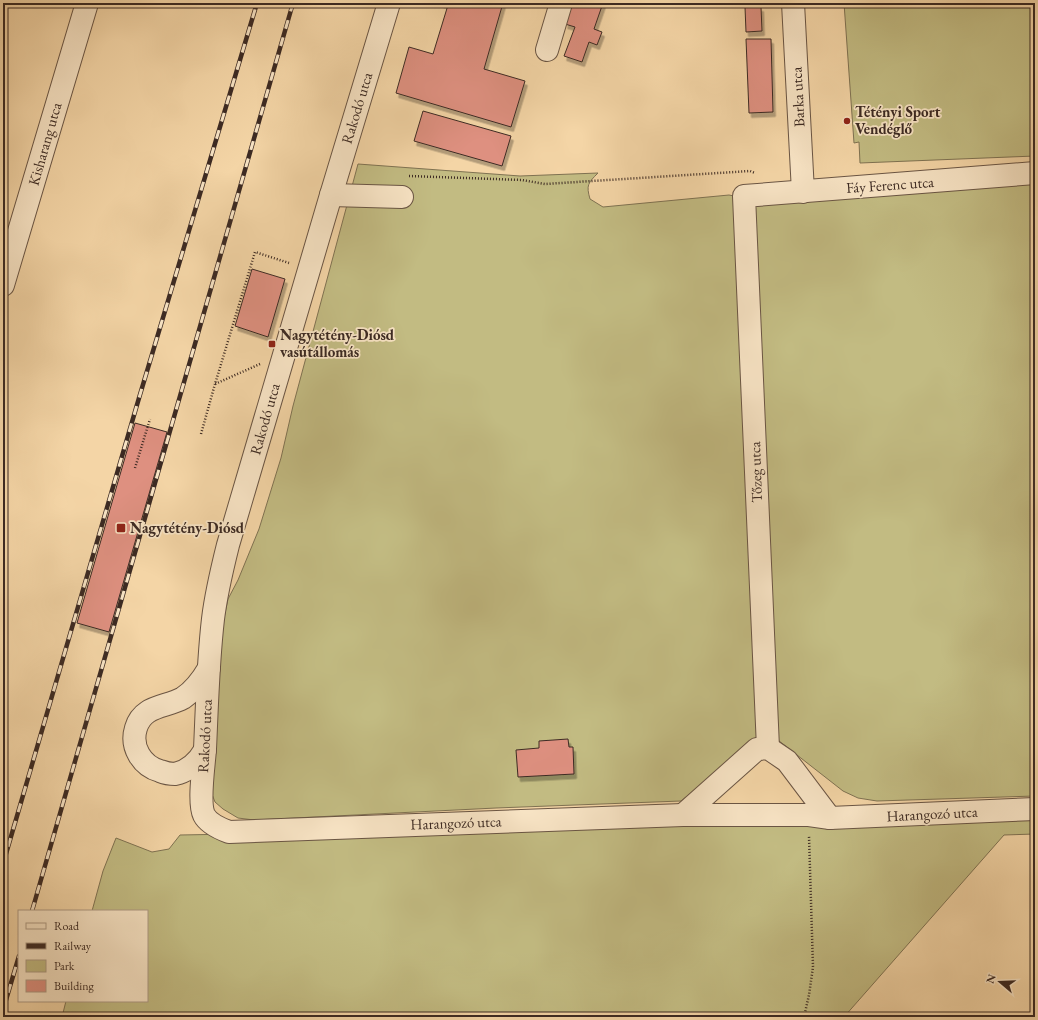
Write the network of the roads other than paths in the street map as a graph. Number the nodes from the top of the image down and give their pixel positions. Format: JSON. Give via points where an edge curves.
{"nodes":[{"id":1,"x":86,"y":3,"type":"edge"},
{"id":2,"x":389,"y":3,"type":"edge"},
{"id":3,"x":561,"y":3,"type":"edge"},
{"id":4,"x":793,"y":3,"type":"edge"},
{"id":5,"x":547,"y":50,"type":"dead end"},
{"id":6,"x":1035,"y":173,"type":"edge"},
{"id":7,"x":804,"y":192,"type":"junction"},
{"id":8,"x":330,"y":195,"type":"junction"},
{"id":9,"x":744,"y":196,"type":"joint"},
{"id":10,"x":402,"y":197,"type":"road end"},
{"id":11,"x":3,"y":285,"type":"edge"},
{"id":12,"x":209,"y":668,"type":"junction"},
{"id":13,"x":768,"y":748,"type":"junction"},
{"id":14,"x":205,"y":750,"type":"junction"},
{"id":15,"x":1035,"y":809,"type":"edge"},
{"id":16,"x":683,"y":815,"type":"junction"},
{"id":17,"x":819,"y":817,"type":"junction"},
{"id":18,"x":229,"y":832,"type":"joint"}],
"edges":[{"from":1,"to":11,"type":"street","name":"Kisharang utca"},
{"from":2,"to":8,"type":"street","name":"Rakodó utca"},
{"from":3,"to":5,"type":"street"},
{"from":4,"to":7,"type":"street","name":"Barka utca"},
{"from":6,"to":7,"type":"street","name":"Fáy Ferenc utca"},
{"from":7,"to":9,"type":"street","name":"Fáy Ferenc utca"},
{"from":8,"to":10,"type":"street"},
{"from":8,"to":12,"type":"street","name":"Rakodó utca","via":[[228,545],[213,618]]},
{"from":9,"to":13,"type":"street","name":"Tőzeg utca"},
{"from":12,"to":14,"type":"street","name":"Rakodó utca"},
{"from":12,"to":14,"type":"street","via":[[201,681],[183,698],[158,706],[141,718],[134,740],[140,758],[147,765],[165,773],[174,774],[193,766]]},
{"from":13,"to":16,"type":"street","via":[[757,749]]},
{"from":13,"to":17,"type":"street","via":[[787,761]]},
{"from":14,"to":18,"type":"street","name":"Rakodó utca","via":[[201,800],[204,816],[216,827]]},
{"from":15,"to":17,"type":"street","name":"Harangozó utca"},
{"from":16,"to":17,"type":"street","name":"Harangozó utca"},
{"from":16,"to":18,"type":"street","name":"Harangozó utca"}]}
